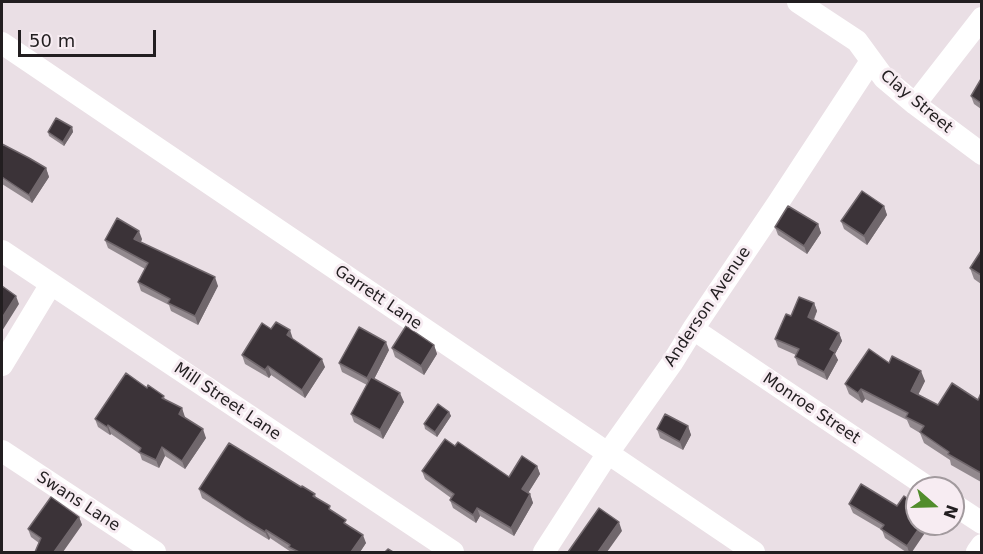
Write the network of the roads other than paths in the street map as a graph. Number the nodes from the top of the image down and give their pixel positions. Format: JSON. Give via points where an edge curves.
{"nodes":[{"id":1,"x":798,"y":2,"type":"edge"},
{"id":2,"x":981,"y":18,"type":"edge"},
{"id":3,"x":2,"y":43,"type":"edge"},
{"id":4,"x":871,"y":61,"type":"junction"},
{"id":5,"x":915,"y":105,"type":"junction"},
{"id":6,"x":981,"y":154,"type":"edge"},
{"id":7,"x":2,"y":251,"type":"edge"},
{"id":8,"x":51,"y":284,"type":"junction"},
{"id":9,"x":693,"y":329,"type":"junction"},
{"id":10,"x":2,"y":365,"type":"edge"},
{"id":11,"x":2,"y":451,"type":"edge"},
{"id":12,"x":608,"y":453,"type":"junction"},
{"id":13,"x":911,"y":476,"type":"edge"},
{"id":14,"x":965,"y":512,"type":"edge"},
{"id":15,"x":981,"y":523,"type":"edge"},
{"id":16,"x":981,"y":545,"type":"edge"},
{"id":17,"x":155,"y":552,"type":"edge"},
{"id":18,"x":453,"y":552,"type":"edge"},
{"id":19,"x":544,"y":552,"type":"edge"},
{"id":20,"x":754,"y":552,"type":"edge"},
{"id":21,"x":977,"y":552,"type":"edge"}],
"edges":[{"from":1,"to":4,"type":"street","name":"Clay Street","via":[[857,41]]},
{"from":2,"to":5,"type":"street"},
{"from":3,"to":12,"type":"street","name":"Garrett Lane"},
{"from":4,"to":5,"type":"street","name":"Clay Street"},
{"from":4,"to":9,"type":"street","name":"Anderson Avenue"},
{"from":5,"to":6,"type":"street","name":"Clay Street"},
{"from":7,"to":8,"type":"street","name":"Mill Street Lane"},
{"from":8,"to":10,"type":"street"},
{"from":8,"to":18,"type":"street","name":"Mill Street Lane"},
{"from":9,"to":12,"type":"street","name":"Anderson Avenue"},
{"from":9,"to":13,"type":"street","name":"Monroe Street"},
{"from":11,"to":17,"type":"street","name":"Swans Lane"},
{"from":12,"to":19,"type":"street","name":"Anderson Avenue"},
{"from":12,"to":20,"type":"street","name":"Garrett Lane"},
{"from":14,"to":15,"type":"street"},
{"from":16,"to":21,"type":"street"}]}
